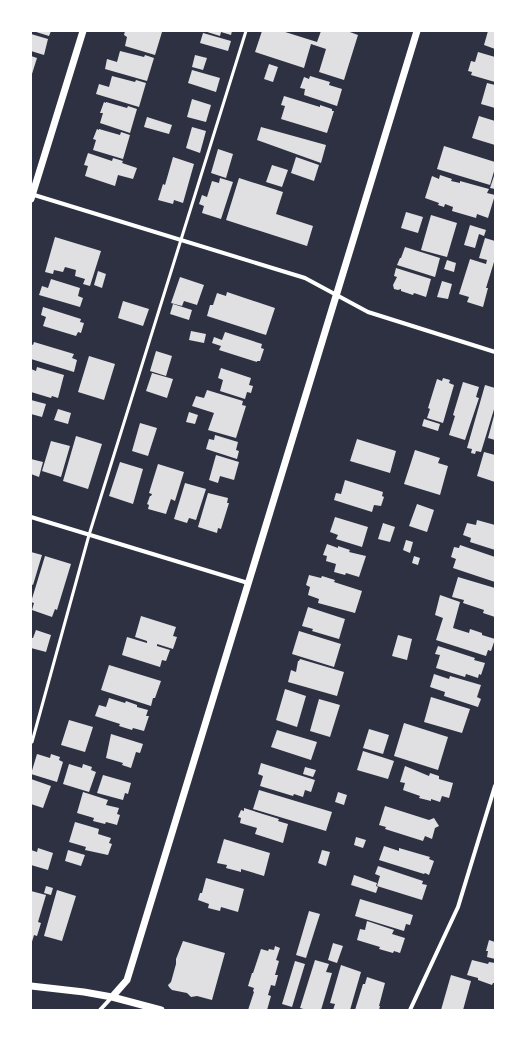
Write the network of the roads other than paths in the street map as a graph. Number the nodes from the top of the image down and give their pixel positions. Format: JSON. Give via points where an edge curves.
{"nodes":[{"id":1,"x":83,"y":31,"type":"edge"},
{"id":2,"x":246,"y":31,"type":"edge"},
{"id":3,"x":417,"y":31,"type":"edge"},
{"id":4,"x":31,"y":196,"type":"edge"},
{"id":5,"x":180,"y":240,"type":"junction"},
{"id":6,"x":336,"y":295,"type":"junction"},
{"id":7,"x":495,"y":352,"type":"edge"},
{"id":8,"x":31,"y":517,"type":"edge"},
{"id":9,"x":89,"y":535,"type":"junction"},
{"id":10,"x":248,"y":582,"type":"junction"},
{"id":11,"x":32,"y":742,"type":"edge"},
{"id":12,"x":495,"y":786,"type":"edge"},
{"id":13,"x":31,"y":986,"type":"edge"},
{"id":14,"x":112,"y":997,"type":"junction"},
{"id":15,"x":100,"y":1010,"type":"edge"},
{"id":16,"x":161,"y":1010,"type":"edge"},
{"id":17,"x":410,"y":1010,"type":"edge"}],
"edges":[{"from":1,"to":4,"type":"street"},
{"from":2,"to":5,"type":"lane"},
{"from":3,"to":6,"type":"street"},
{"from":4,"to":5,"type":"street"},
{"from":5,"to":6,"type":"street","via":[[305,278]]},
{"from":5,"to":9,"type":"lane"},
{"from":6,"to":7,"type":"street","via":[[368,312]]},
{"from":6,"to":10,"type":"street"},
{"from":8,"to":9,"type":"street"},
{"from":9,"to":10,"type":"street"},
{"from":9,"to":11,"type":"lane"},
{"from":10,"to":14,"type":"street","via":[[127,980]]},
{"from":12,"to":17,"type":"street","via":[[458,907]]},
{"from":13,"to":14,"type":"street"},
{"from":14,"to":15,"type":"street"},
{"from":14,"to":16,"type":"street"}]}
